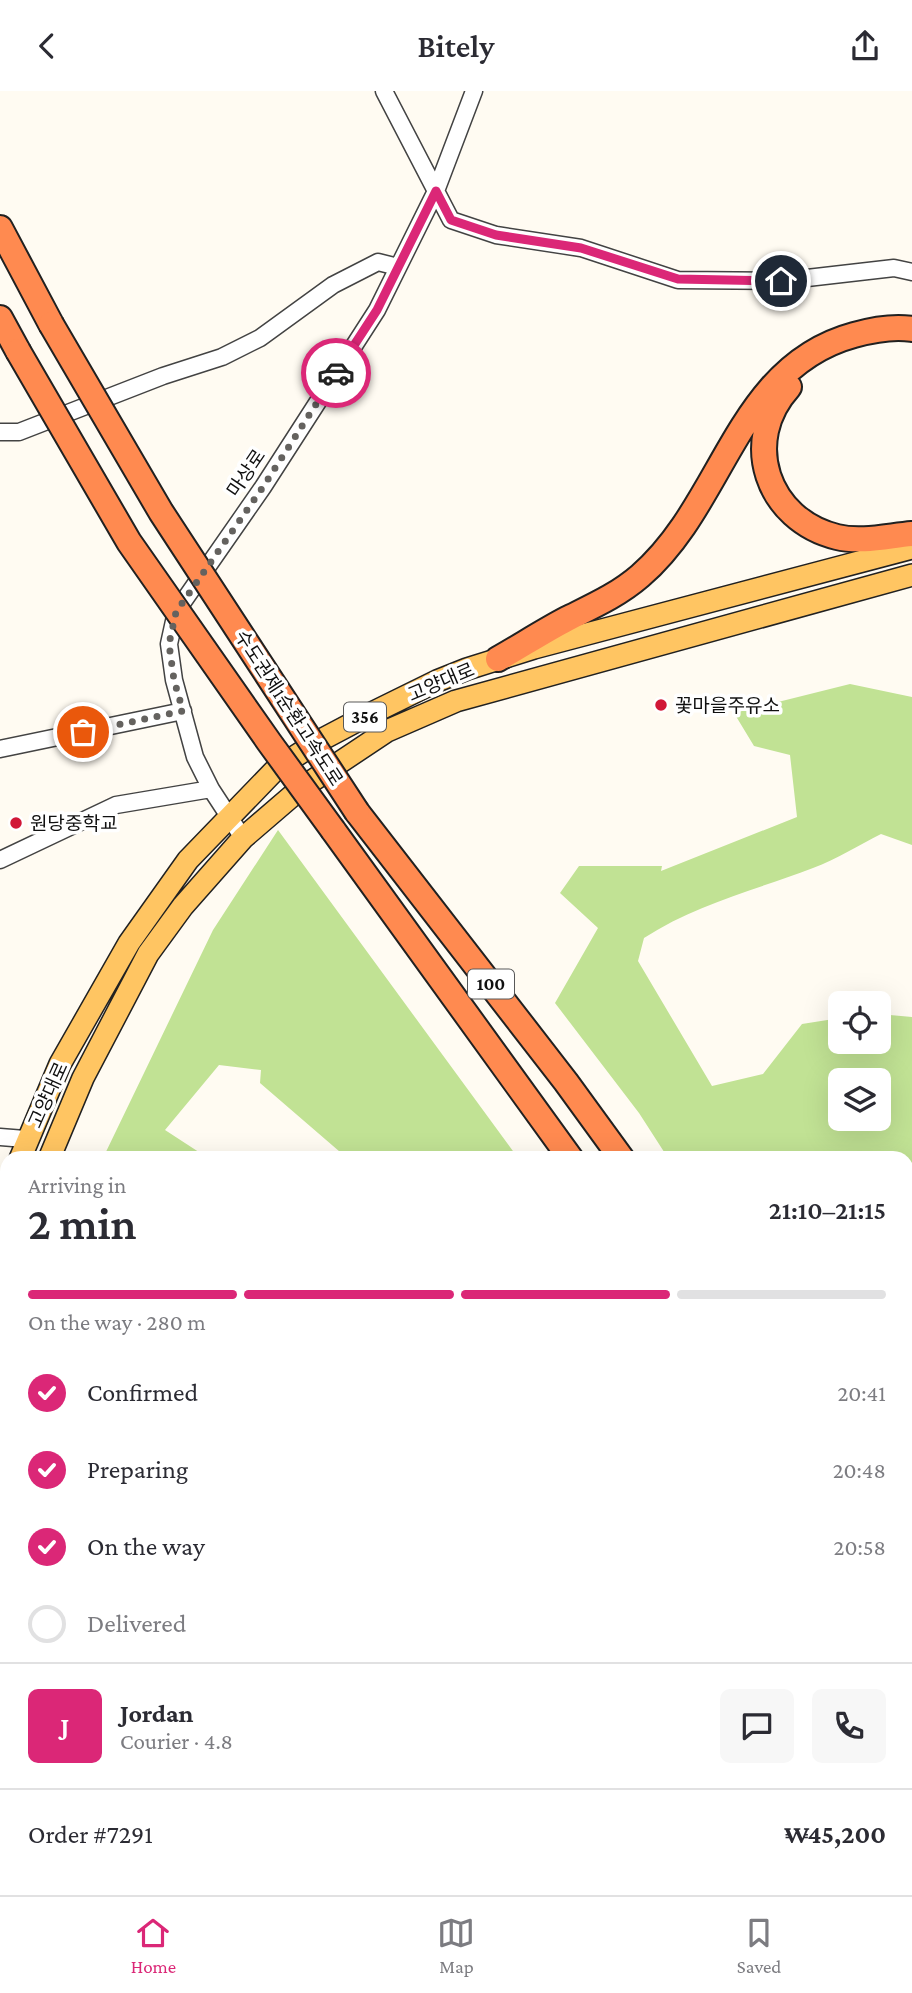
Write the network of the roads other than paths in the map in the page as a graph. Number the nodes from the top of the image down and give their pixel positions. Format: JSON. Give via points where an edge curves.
{"nodes":[{"id":1,"x":384,"y":91,"type":"edge"},
{"id":2,"x":474,"y":91,"type":"edge"},
{"id":3,"x":436,"y":191,"type":"junction"},
{"id":4,"x":0,"y":228,"type":"edge"},
{"id":5,"x":398,"y":267,"type":"junction"},
{"id":6,"x":912,"y":272,"type":"edge"},
{"id":7,"x":0,"y":318,"type":"edge"},
{"id":8,"x":912,"y":329,"type":"edge"},
{"id":9,"x":912,"y":343,"type":"edge"},
{"id":10,"x":0,"y":432,"type":"edge"},
{"id":11,"x":912,"y":534,"type":"edge"},
{"id":12,"x":912,"y":548,"type":"edge"},
{"id":13,"x":912,"y":575,"type":"edge"},
{"id":14,"x":498,"y":659,"type":"junction"},
{"id":15,"x":183,"y":711,"type":"junction"},
{"id":16,"x":0,"y":749,"type":"edge"},
{"id":17,"x":211,"y":789,"type":"junction"},
{"id":18,"x":229,"y":817,"type":"junction"},
{"id":19,"x":243,"y":838,"type":"junction"},
{"id":20,"x":0,"y":860,"type":"edge"},
{"id":21,"x":30,"y":1135,"type":"junction"},
{"id":22,"x":0,"y":1137,"type":"edge"},
{"id":23,"x":23,"y":1151,"type":"edge"},
{"id":24,"x":51,"y":1151,"type":"edge"},
{"id":25,"x":565,"y":1151,"type":"edge"},
{"id":26,"x":616,"y":1151,"type":"edge"}],
"edges":[{"from":1,"to":3,"type":"street"},
{"from":2,"to":3,"type":"street","name":"마상로"},
{"from":3,"to":5,"type":"street","name":"마상로"},
{"from":3,"to":6,"type":"street","via":[[451,220],[496,235],[581,248],[678,279],[781,281],[894,268]]},
{"from":4,"to":26,"type":"highway","name":"수도권제1순환고속도로","number":"100","bridge":true,"via":[[161,512],[357,812]]},
{"from":5,"to":10,"type":"street","via":[[377,262],[333,285],[260,338],[222,357],[19,432]]},
{"from":5,"to":15,"type":"street","name":"마상로","via":[[377,310],[176,612],[169,644]]},
{"from":7,"to":25,"type":"highway","name":"수도권제1순환고속도로","number":"100","bridge":true,"via":[[129,542]]},
{"from":8,"to":14,"type":"highway","via":[[882,329],[840,339],[798,361],[761,398],[690,518],[641,575],[607,600]]},
{"from":9,"to":11,"type":"highway","via":[[854,350],[813,366],[778,399],[764,436],[766,471],[775,492],[803,523],[840,538]]},
{"from":12,"to":14,"type":"main road","name":"고양대로","number":"356"},
{"from":13,"to":19,"type":"main road","name":"고양대로","number":"356","via":[[456,701],[387,731],[300,789]]},
{"from":14,"to":18,"type":"main road","name":"고양대로","number":"356","via":[[438,681],[319,741],[277,768]]},
{"from":15,"to":16,"type":"street"},
{"from":15,"to":17,"type":"street","name":"마상로","via":[[195,757]]},
{"from":17,"to":18,"type":"street","name":"마상로"},
{"from":17,"to":20,"type":"street","via":[[116,805]]},
{"from":18,"to":19,"type":"street","name":"마상로"},
{"from":18,"to":21,"type":"main road","name":"고양대로","number":"356","via":[[188,860],[129,943],[60,1064]]},
{"from":19,"to":24,"type":"main road","name":"고양대로","number":"356","via":[[148,954],[83,1078]]},
{"from":21,"to":22,"type":"street","via":[[25,1139]]},
{"from":21,"to":23,"type":"main road","name":"고양대로","number":"356"}]}
